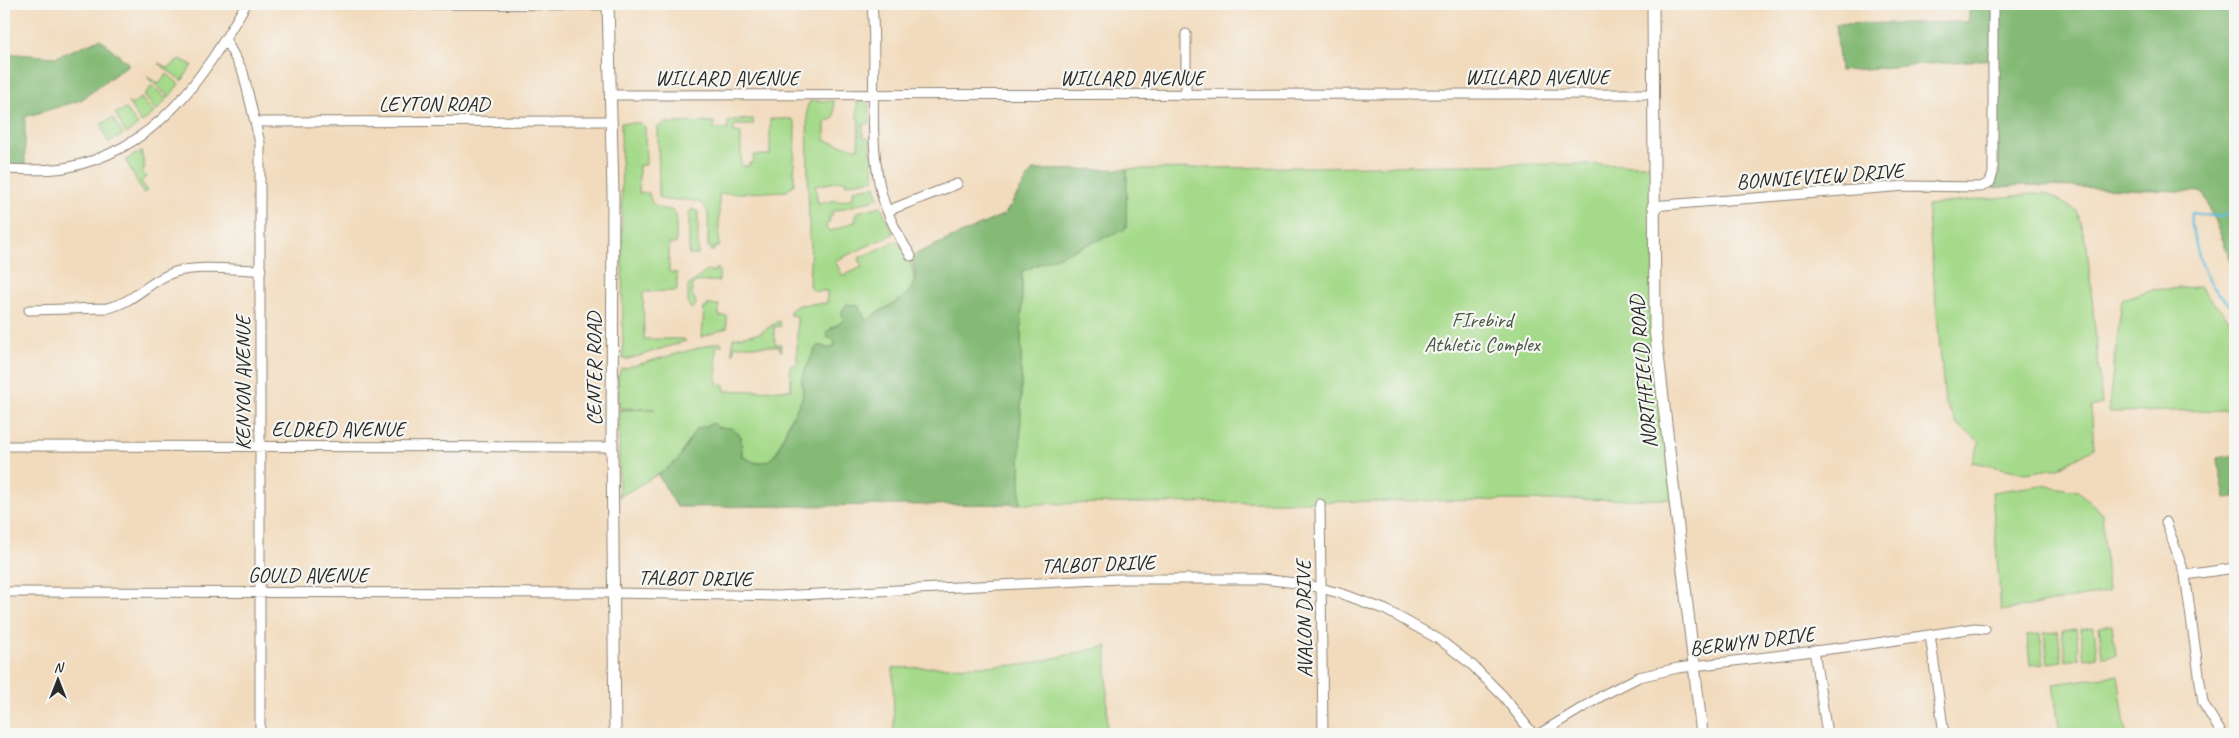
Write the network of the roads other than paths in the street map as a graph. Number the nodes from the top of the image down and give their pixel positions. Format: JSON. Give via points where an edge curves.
{"nodes":[{"id":1,"x":248,"y":4,"type":"edge"},
{"id":2,"x":406,"y":4,"type":"edge"},
{"id":3,"x":608,"y":4,"type":"edge"},
{"id":4,"x":872,"y":4,"type":"edge"},
{"id":5,"x":1653,"y":4,"type":"edge"},
{"id":6,"x":1993,"y":4,"type":"edge"},
{"id":7,"x":1186,"y":34,"type":"dead end"},
{"id":8,"x":225,"y":40,"type":"junction"},
{"id":9,"x":1652,"y":94,"type":"junction"},
{"id":10,"x":611,"y":95,"type":"junction"},
{"id":11,"x":1186,"y":95,"type":"junction"},
{"id":12,"x":874,"y":96,"type":"junction"},
{"id":13,"x":612,"y":121,"type":"junction"},
{"id":14,"x":257,"y":122,"type":"junction"},
{"id":15,"x":4,"y":170,"type":"edge"},
{"id":16,"x":957,"y":184,"type":"dead end"},
{"id":17,"x":1652,"y":206,"type":"junction"},
{"id":18,"x":887,"y":211,"type":"junction"},
{"id":19,"x":911,"y":256,"type":"dead end"},
{"id":20,"x":261,"y":270,"type":"junction"},
{"id":21,"x":29,"y":310,"type":"dead end"},
{"id":22,"x":4,"y":446,"type":"edge"},
{"id":23,"x":260,"y":447,"type":"junction"},
{"id":24,"x":612,"y":447,"type":"junction"},
{"id":25,"x":1320,"y":504,"type":"dead end"},
{"id":26,"x":2166,"y":522,"type":"dead end"},
{"id":27,"x":2235,"y":568,"type":"edge"},
{"id":28,"x":2185,"y":575,"type":"junction"},
{"id":29,"x":1320,"y":588,"type":"junction"},
{"id":30,"x":4,"y":592,"type":"edge"},
{"id":31,"x":260,"y":592,"type":"junction"},
{"id":32,"x":613,"y":593,"type":"junction"},
{"id":33,"x":1985,"y":629,"type":"dead end"},
{"id":34,"x":1930,"y":636,"type":"junction"},
{"id":35,"x":1814,"y":650,"type":"junction"},
{"id":36,"x":1695,"y":666,"type":"junction"},
{"id":37,"x":260,"y":734,"type":"edge"},
{"id":38,"x":615,"y":734,"type":"edge"},
{"id":39,"x":1320,"y":734,"type":"edge"},
{"id":40,"x":1533,"y":734,"type":"edge"},
{"id":41,"x":1538,"y":734,"type":"edge"},
{"id":42,"x":1702,"y":734,"type":"edge"},
{"id":43,"x":1826,"y":734,"type":"edge"},
{"id":44,"x":1944,"y":734,"type":"edge"},
{"id":45,"x":2222,"y":734,"type":"edge"}],
"edges":[{"from":1,"to":8,"type":"street"},
{"from":2,"to":3,"type":"street"},
{"from":3,"to":10,"type":"main road","name":"CENTER ROAD"},
{"from":4,"to":12,"type":"street"},
{"from":5,"to":9,"type":"main road","name":"NORTHFIELD ROAD"},
{"from":6,"to":17,"type":"street","name":"BONNIEVIEW DRIVE","via":[[1993,173],[1990,182],[1981,187],[1906,186]]},
{"from":7,"to":11,"type":"street"},
{"from":8,"to":14,"type":"street","name":"KENYON AVENUE","via":[[243,72]]},
{"from":8,"to":15,"type":"street","via":[[186,95],[155,126],[120,150],[78,165]]},
{"from":9,"to":11,"type":"street","name":"WILLARD AVENUE"},
{"from":9,"to":17,"type":"main road","name":"NORTHFIELD ROAD"},
{"from":10,"to":12,"type":"street","name":"WILLARD AVENUE"},
{"from":10,"to":13,"type":"main road","name":"CENTER ROAD"},
{"from":11,"to":12,"type":"street","name":"WILLARD AVENUE"},
{"from":12,"to":18,"type":"street","via":[[876,160]]},
{"from":13,"to":14,"type":"street","name":"LEYTON ROAD"},
{"from":13,"to":24,"type":"main road","name":"CENTER ROAD"},
{"from":14,"to":20,"type":"street","name":"KENYON AVENUE"},
{"from":16,"to":18,"type":"street"},
{"from":17,"to":36,"type":"main road","name":"NORTHFIELD ROAD","via":[[1654,329]]},
{"from":18,"to":19,"type":"street"},
{"from":20,"to":21,"type":"street","via":[[189,270],[161,278],[130,301],[119,305]]},
{"from":20,"to":23,"type":"street","name":"KENYON AVENUE"},
{"from":22,"to":23,"type":"street","name":"ELDRED AVENUE"},
{"from":23,"to":24,"type":"street","name":"ELDRED AVENUE"},
{"from":23,"to":31,"type":"street","name":"KENYON AVENUE"},
{"from":24,"to":32,"type":"main road","name":"CENTER ROAD"},
{"from":25,"to":29,"type":"street","name":"AVALON DRIVE"},
{"from":26,"to":28,"type":"street"},
{"from":27,"to":28,"type":"street"},
{"from":28,"to":45,"type":"street","via":[[2203,703]]},
{"from":29,"to":32,"type":"street","name":"TALBOT DRIVE","via":[[1262,579],[1119,579],[777,596]]},
{"from":29,"to":39,"type":"street","name":"AVALON DRIVE"},
{"from":29,"to":40,"type":"street","name":"TALBOT DRIVE","via":[[1379,607],[1440,640],[1497,690]]},
{"from":30,"to":31,"type":"street","name":"GOULD AVENUE"},
{"from":31,"to":32,"type":"street","name":"GOULD AVENUE"},
{"from":31,"to":37,"type":"street","name":"KENYON AVENUE"},
{"from":32,"to":38,"type":"main road","name":"CENTER ROAD"},
{"from":33,"to":34,"type":"street","name":"BERWYN DRIVE"},
{"from":34,"to":35,"type":"street","name":"BERWYN DRIVE"},
{"from":34,"to":44,"type":"street"},
{"from":35,"to":36,"type":"street","name":"BERWYN DRIVE"},
{"from":35,"to":43,"type":"street"},
{"from":36,"to":41,"type":"street","name":"BERWYN DRIVE","via":[[1639,677]]},
{"from":36,"to":42,"type":"main road","name":"NORTHFIELD ROAD"}]}
